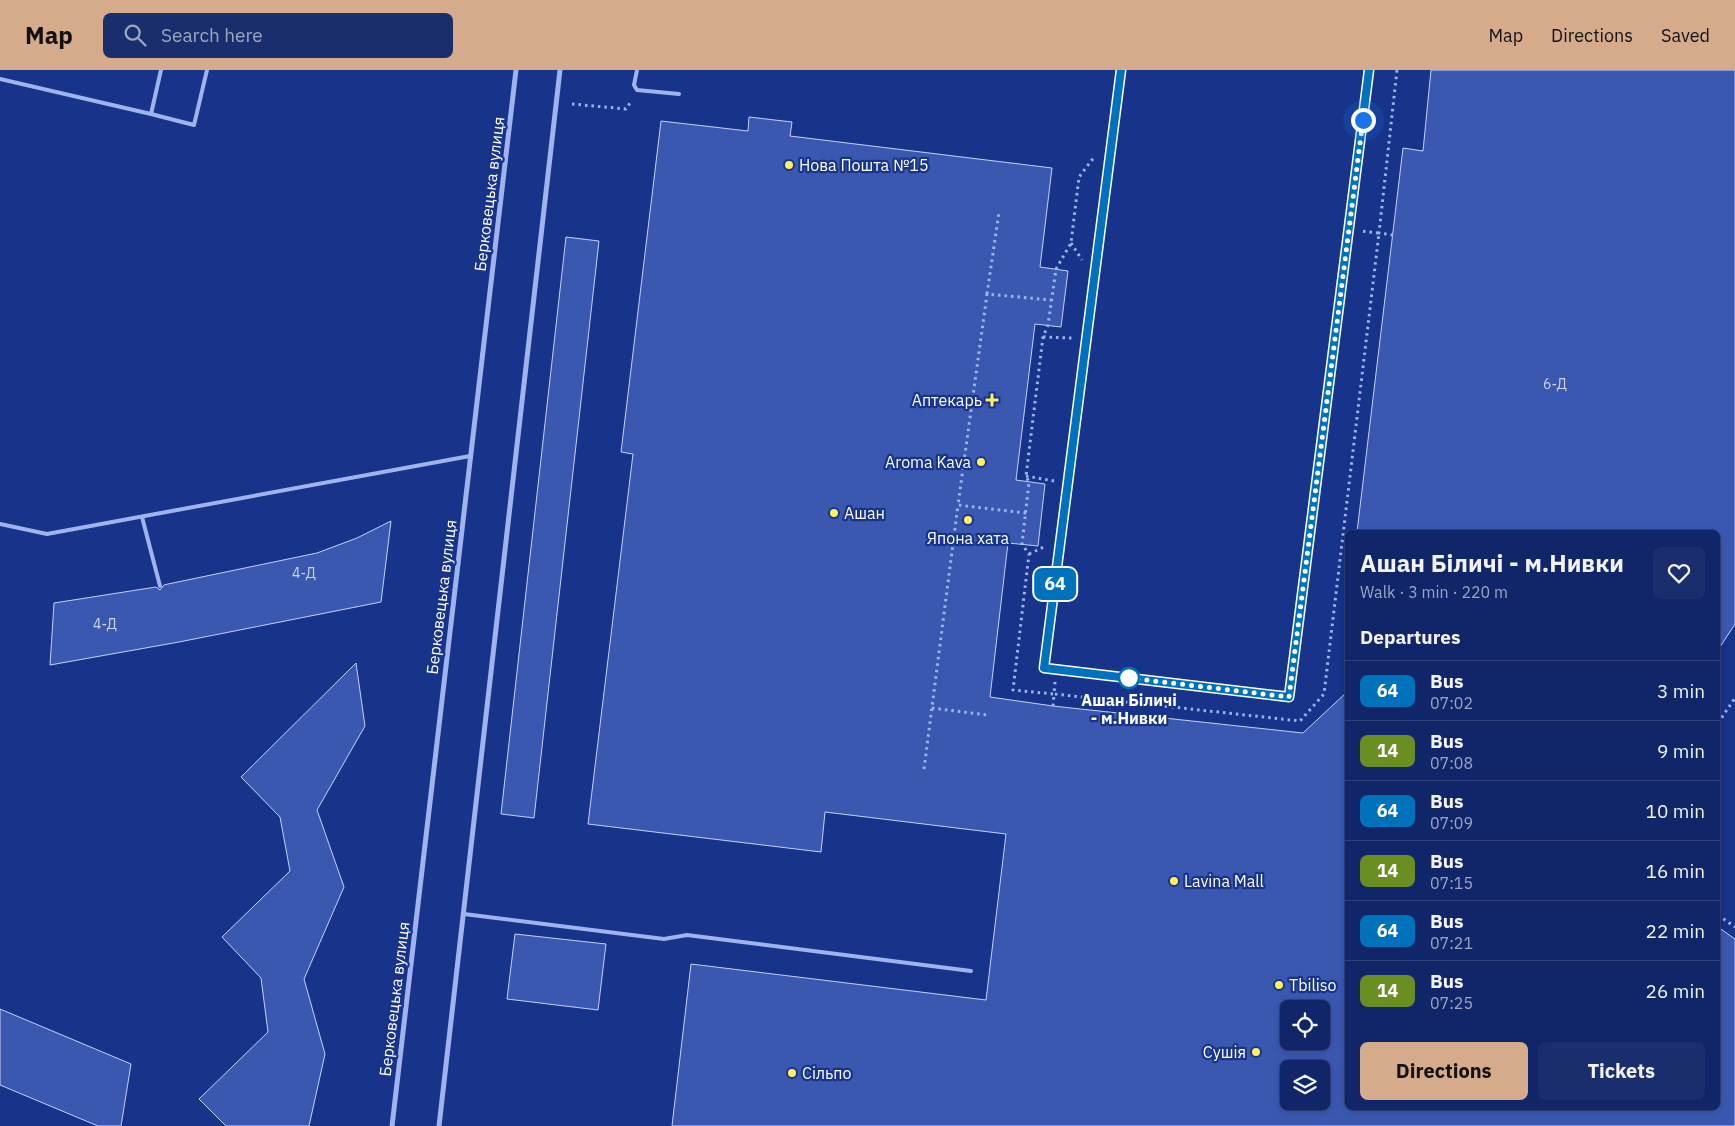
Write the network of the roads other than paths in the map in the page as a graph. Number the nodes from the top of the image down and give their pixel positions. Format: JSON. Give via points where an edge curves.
{"nodes":[{"id":1,"x":161,"y":70,"type":"edge"},
{"id":2,"x":207,"y":70,"type":"edge"},
{"id":3,"x":516,"y":70,"type":"edge"},
{"id":4,"x":560,"y":70,"type":"edge"},
{"id":5,"x":636,"y":70,"type":"edge"},
{"id":6,"x":1121,"y":70,"type":"edge"},
{"id":7,"x":1369,"y":70,"type":"edge"},
{"id":8,"x":0,"y":79,"type":"edge"},
{"id":9,"x":679,"y":94,"type":"dead end"},
{"id":10,"x":151,"y":114,"type":"junction"},
{"id":11,"x":470,"y":456,"type":"junction"},
{"id":12,"x":142,"y":517,"type":"junction"},
{"id":13,"x":0,"y":524,"type":"edge"},
{"id":14,"x":160,"y":586,"type":"dead end"},
{"id":15,"x":464,"y":914,"type":"junction"},
{"id":16,"x":972,"y":971,"type":"dead end"},
{"id":17,"x":392,"y":1126,"type":"edge"},
{"id":18,"x":439,"y":1126,"type":"edge"}],
"edges":[{"from":1,"to":10,"type":"lane"},
{"from":2,"to":10,"type":"lane","via":[[194,125]]},
{"from":3,"to":11,"type":"street","name":"Берковецька вулиця"},
{"from":4,"to":15,"type":"street"},
{"from":5,"to":9,"type":"lane","via":[[634,86],[639,91]]},
{"from":6,"to":7,"type":"lane","via":[[1044,668],[1289,697]]},
{"from":8,"to":10,"type":"lane"},
{"from":11,"to":12,"type":"lane"},
{"from":11,"to":17,"type":"street","name":"Берковецька вулиця"},
{"from":12,"to":13,"type":"lane","via":[[47,534]]},
{"from":12,"to":14,"type":"lane"},
{"from":15,"to":16,"type":"lane","via":[[664,939],[687,935]]},
{"from":15,"to":18,"type":"street"}]}
